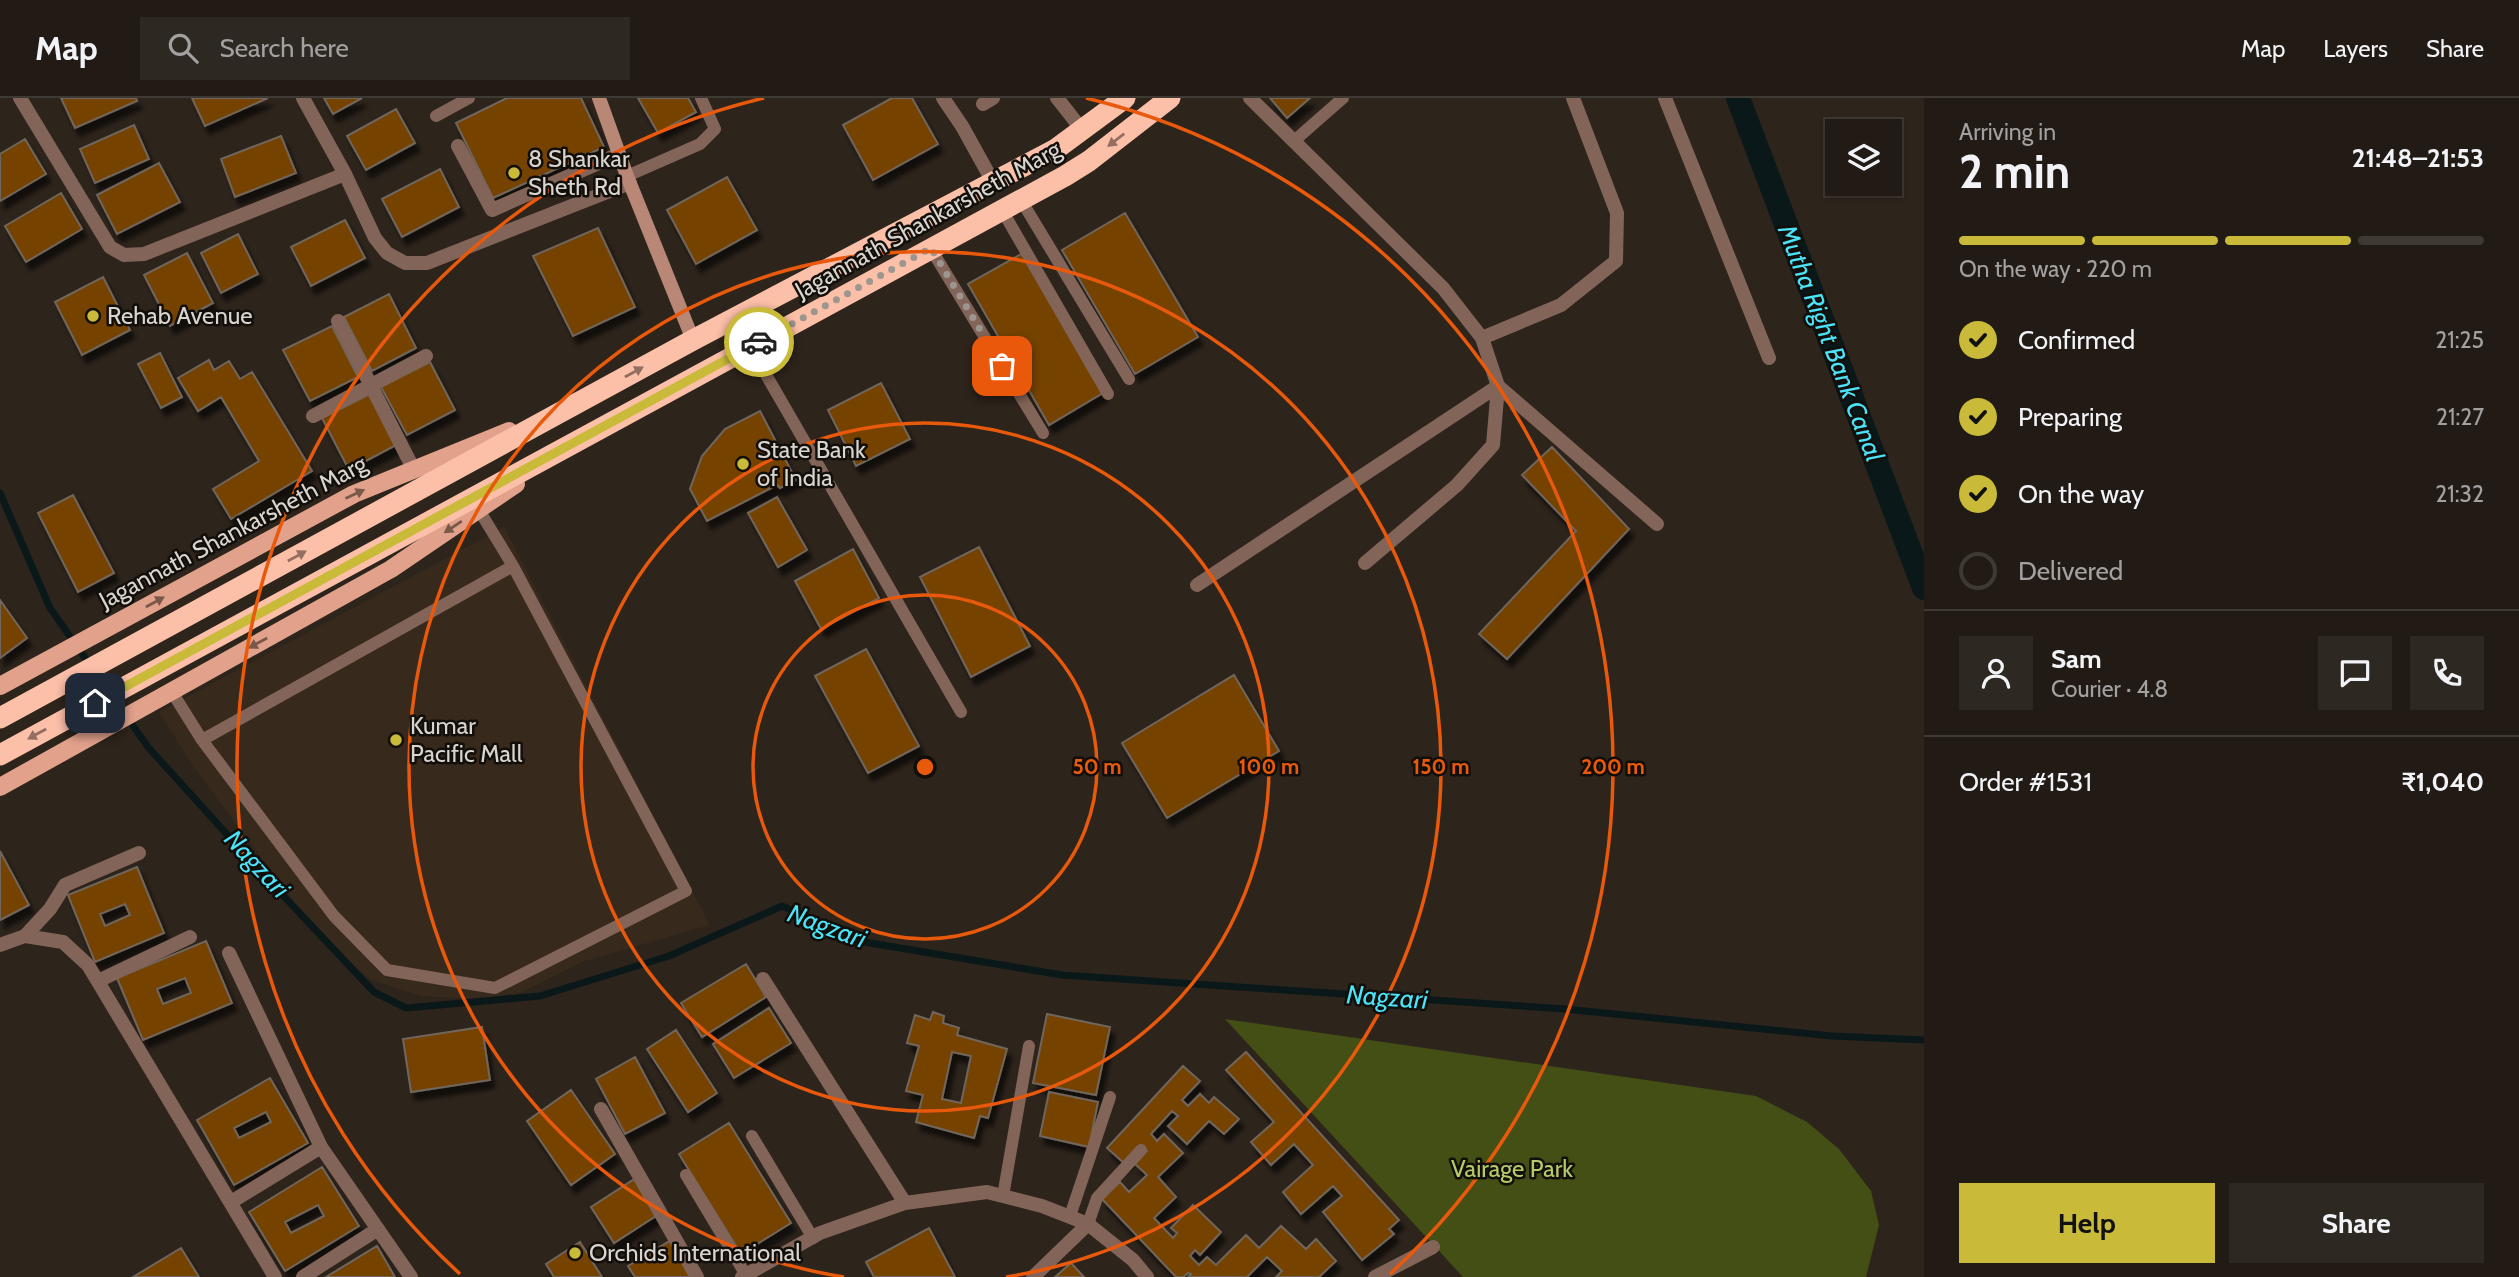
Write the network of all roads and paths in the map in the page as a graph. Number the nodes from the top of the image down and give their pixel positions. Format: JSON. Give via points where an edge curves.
{"nodes":[{"id":1,"x":20,"y":98,"type":"edge"},
{"id":2,"x":303,"y":98,"type":"edge"},
{"id":3,"x":469,"y":98,"type":"edge"},
{"id":4,"x":598,"y":98,"type":"edge"},
{"id":5,"x":701,"y":98,"type":"edge"},
{"id":6,"x":943,"y":98,"type":"edge"},
{"id":7,"x":1057,"y":98,"type":"edge"},
{"id":8,"x":1125,"y":98,"type":"edge"},
{"id":9,"x":1170,"y":98,"type":"edge"},
{"id":10,"x":1250,"y":98,"type":"edge"},
{"id":11,"x":1343,"y":98,"type":"edge"},
{"id":12,"x":1573,"y":98,"type":"edge"},
{"id":13,"x":1665,"y":98,"type":"edge"},
{"id":14,"x":436,"y":116,"type":"dead end"},
{"id":15,"x":1079,"y":134,"type":"junction"},
{"id":16,"x":1294,"y":141,"type":"junction"},
{"id":17,"x":458,"y":146,"type":"dead end"},
{"id":18,"x":619,"y":154,"type":"junction"},
{"id":19,"x":1089,"y":161,"type":"junction"},
{"id":20,"x":345,"y":174,"type":"junction"},
{"id":21,"x":628,"y":179,"type":"junction"},
{"id":22,"x":993,"y":182,"type":"junction"},
{"id":23,"x":1011,"y":205,"type":"junction"},
{"id":24,"x":931,"y":248,"type":"junction"},
{"id":25,"x":338,"y":321,"type":"dead end"},
{"id":26,"x":1482,"y":338,"type":"junction"},
{"id":27,"x":693,"y":340,"type":"junction"},
{"id":28,"x":750,"y":347,"type":"junction"},
{"id":29,"x":426,"y":356,"type":"dead end"},
{"id":30,"x":1769,"y":358,"type":"dead end"},
{"id":31,"x":1129,"y":379,"type":"dead end"},
{"id":32,"x":371,"y":385,"type":"junction"},
{"id":33,"x":1498,"y":386,"type":"junction"},
{"id":34,"x":1108,"y":394,"type":"dead end"},
{"id":35,"x":575,"y":405,"type":"junction"},
{"id":36,"x":313,"y":416,"type":"dead end"},
{"id":37,"x":591,"y":433,"type":"junction"},
{"id":38,"x":1042,"y":433,"type":"dead end"},
{"id":39,"x":414,"y":470,"type":"junction"},
{"id":40,"x":478,"y":509,"type":"junction"},
{"id":41,"x":1657,"y":524,"type":"dead end"},
{"id":42,"x":1365,"y":563,"type":"dead end"},
{"id":43,"x":513,"y":566,"type":"junction"},
{"id":44,"x":1197,"y":585,"type":"dead end"},
{"id":45,"x":0,"y":687,"type":"edge"},
{"id":46,"x":172,"y":692,"type":"junction"},
{"id":47,"x":961,"y":712,"type":"dead end"},
{"id":48,"x":0,"y":718,"type":"edge"},
{"id":49,"x":202,"y":740,"type":"junction"},
{"id":50,"x":0,"y":755,"type":"edge"},
{"id":51,"x":0,"y":787,"type":"edge"},
{"id":52,"x":139,"y":853,"type":"dead end"},
{"id":53,"x":25,"y":936,"type":"junction"},
{"id":54,"x":190,"y":937,"type":"dead end"},
{"id":55,"x":0,"y":945,"type":"edge"},
{"id":56,"x":229,"y":953,"type":"dead end"},
{"id":57,"x":763,"y":979,"type":"dead end"},
{"id":58,"x":97,"y":981,"type":"junction"},
{"id":59,"x":1029,"y":1046,"type":"dead end"},
{"id":60,"x":1110,"y":1097,"type":"dead end"},
{"id":61,"x":601,"y":1109,"type":"dead end"},
{"id":62,"x":752,"y":1136,"type":"dead end"},
{"id":63,"x":321,"y":1147,"type":"junction"},
{"id":64,"x":1141,"y":1150,"type":"dead end"},
{"id":65,"x":685,"y":1175,"type":"dead end"},
{"id":66,"x":1003,"y":1196,"type":"junction"},
{"id":67,"x":231,"y":1202,"type":"junction"},
{"id":68,"x":905,"y":1203,"type":"junction"},
{"id":69,"x":1070,"y":1216,"type":"junction"},
{"id":70,"x":1088,"y":1224,"type":"junction"},
{"id":71,"x":378,"y":1229,"type":"junction"},
{"id":72,"x":813,"y":1238,"type":"junction"},
{"id":73,"x":1433,"y":1247,"type":"dead end"},
{"id":74,"x":744,"y":1276,"type":"edge"},
{"id":75,"x":275,"y":1277,"type":"edge"},
{"id":76,"x":303,"y":1277,"type":"edge"},
{"id":77,"x":411,"y":1277,"type":"edge"},
{"id":78,"x":697,"y":1277,"type":"edge"},
{"id":79,"x":1033,"y":1277,"type":"edge"},
{"id":80,"x":1147,"y":1277,"type":"edge"},
{"id":81,"x":1375,"y":1277,"type":"edge"}],
"edges":[{"from":1,"to":20,"type":"street","via":[[110,247],[124,255],[144,254]]},
{"from":2,"to":20,"type":"street"},
{"from":3,"to":14,"type":"lane"},
{"from":4,"to":18,"type":"street"},
{"from":5,"to":21,"type":"lane","via":[[715,129],[710,136]]},
{"from":6,"to":22,"type":"street"},
{"from":7,"to":15,"type":"street"},
{"from":8,"to":15,"type":"highway","name":"Jagannath Shankarsheth Marg"},
{"from":9,"to":19,"type":"highway","name":"Jagannath Shankarsheth Marg","one_way":true},
{"from":10,"to":16,"type":"street"},
{"from":11,"to":16,"type":"lane"},
{"from":12,"to":26,"type":"street","via":[[1617,214],[1616,261],[1561,304]]},
{"from":13,"to":30,"type":"street"},
{"from":15,"to":19,"type":"highway"},
{"from":15,"to":22,"type":"highway","name":"Jagannath Shankarsheth Marg"},
{"from":16,"to":26,"type":"street","via":[[1443,288]]},
{"from":17,"to":18,"type":"street","via":[[492,210]]},
{"from":18,"to":21,"type":"street"},
{"from":19,"to":23,"type":"highway","name":"Jagannath Shankarsheth Marg"},
{"from":20,"to":21,"type":"street","via":[[375,238],[387,253],[405,263],[427,263]]},
{"from":21,"to":27,"type":"street"},
{"from":22,"to":27,"type":"highway","name":"Jagannath Shankarsheth Marg"},
{"from":23,"to":24,"type":"highway","name":"Jagannath Shankarsheth Marg"},
{"from":23,"to":31,"type":"lane"},
{"from":23,"to":34,"type":"lane"},
{"from":24,"to":28,"type":"highway","name":"Jagannath Shankarsheth Marg"},
{"from":24,"to":38,"type":"lane"},
{"from":25,"to":32,"type":"street"},
{"from":26,"to":33,"type":"street"},
{"from":35,"to":27,"type":"highway","name":"Jagannath Shankarsheth Marg","one_way":true},
{"from":28,"to":37,"type":"highway","name":"Jagannath Shankarsheth Marg"},
{"from":28,"to":47,"type":"lane"},
{"from":29,"to":32,"type":"street"},
{"from":32,"to":36,"type":"street"},
{"from":32,"to":39,"type":"street"},
{"from":33,"to":41,"type":"street"},
{"from":33,"to":42,"type":"street","via":[[1493,445],[1457,485]]},
{"from":33,"to":44,"type":"street"},
{"from":35,"to":39,"type":"main road","name":"Jagannath Shankarsheth Marg"},
{"from":48,"to":35,"type":"highway","name":"Jagannath Shankarsheth Marg","one_way":true},
{"from":37,"to":40,"type":"main road","name":"Jagannath Shankarsheth Marg"},
{"from":37,"to":50,"type":"highway","name":"Jagannath Shankarsheth Marg","one_way":true},
{"from":45,"to":39,"type":"main road","name":"Jagannath Shankarsheth Marg","one_way":true,"via":[[354,494]]},
{"from":40,"to":43,"type":"lane"},
{"from":40,"to":46,"type":"main road","name":"Jagannath Shankarsheth Marg","one_way":true,"via":[[391,569]]},
{"from":43,"to":49,"type":"lane"},
{"from":43,"to":49,"type":"lane","via":[[686,891],[495,988],[387,970],[334,916]]},
{"from":46,"to":49,"type":"lane"},
{"from":46,"to":51,"type":"main road","name":"Jagannath Shankarsheth Marg"},
{"from":52,"to":53,"type":"street","via":[[65,885]]},
{"from":53,"to":55,"type":"street"},
{"from":53,"to":58,"type":"street","via":[[63,942],[88,965]]},
{"from":54,"to":58,"type":"street"},
{"from":56,"to":63,"type":"street"},
{"from":57,"to":68,"type":"street"},
{"from":58,"to":67,"type":"street"},
{"from":59,"to":66,"type":"lane"},
{"from":60,"to":69,"type":"lane"},
{"from":61,"to":78,"type":"street"},
{"from":62,"to":72,"type":"lane"},
{"from":63,"to":67,"type":"street"},
{"from":63,"to":71,"type":"street"},
{"from":64,"to":70,"type":"lane","via":[[1097,1198]]},
{"from":65,"to":74,"type":"lane"},
{"from":66,"to":68,"type":"street","via":[[987,1192]]},
{"from":66,"to":69,"type":"street"},
{"from":67,"to":75,"type":"street"},
{"from":68,"to":72,"type":"street"},
{"from":69,"to":70,"type":"street"},
{"from":70,"to":79,"type":"street"},
{"from":70,"to":80,"type":"street"},
{"from":71,"to":76,"type":"street"},
{"from":71,"to":77,"type":"street"},
{"from":72,"to":74,"type":"street"},
{"from":73,"to":81,"type":"street"}]}
